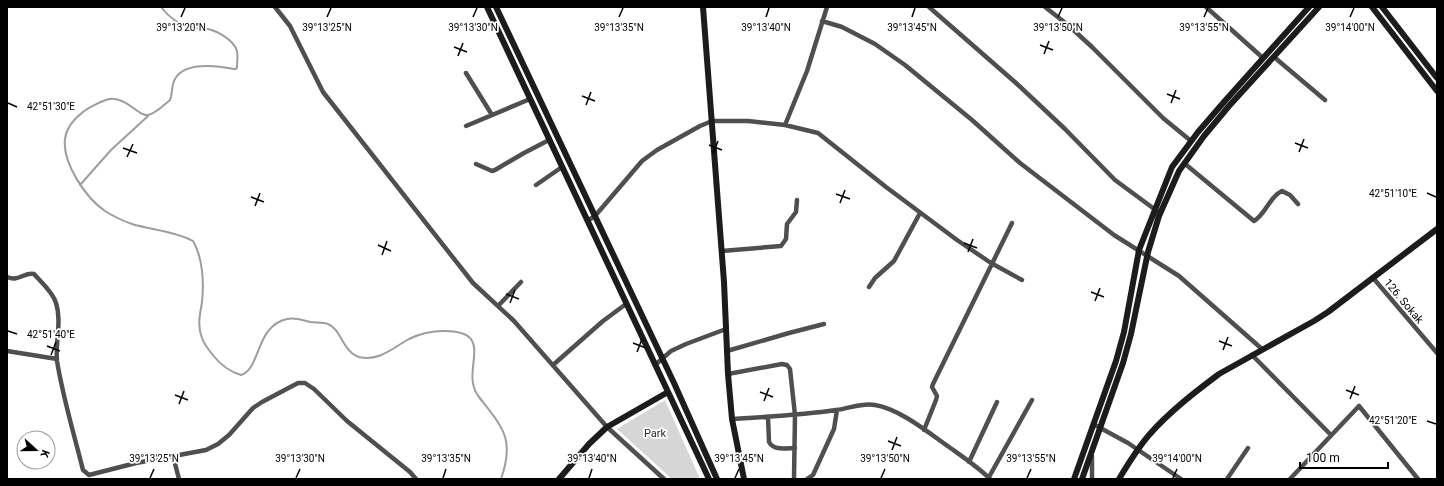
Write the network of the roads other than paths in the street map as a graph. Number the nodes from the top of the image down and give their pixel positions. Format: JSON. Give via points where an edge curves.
{"nodes":[{"id":1,"x":275,"y":7,"type":"edge"},
{"id":2,"x":487,"y":7,"type":"edge"},
{"id":3,"x":496,"y":7,"type":"edge"},
{"id":4,"x":703,"y":7,"type":"edge"},
{"id":5,"x":827,"y":7,"type":"edge"},
{"id":6,"x":929,"y":7,"type":"edge"},
{"id":7,"x":1046,"y":7,"type":"edge"},
{"id":8,"x":1206,"y":7,"type":"edge"},
{"id":9,"x":1309,"y":7,"type":"edge"},
{"id":10,"x":1319,"y":7,"type":"edge"},
{"id":11,"x":1372,"y":7,"type":"edge"},
{"id":12,"x":1382,"y":7,"type":"edge"},
{"id":13,"x":822,"y":21,"type":"junction"},
{"id":14,"x":1274,"y":57,"type":"junction"},
{"id":15,"x":1263,"y":58,"type":"junction"},
{"id":16,"x":466,"y":73,"type":"dead end"},
{"id":17,"x":1437,"y":78,"type":"edge"},
{"id":18,"x":1437,"y":91,"type":"edge"},
{"id":19,"x":530,"y":99,"type":"junction"},
{"id":20,"x":1325,"y":100,"type":"dead end"},
{"id":21,"x":492,"y":115,"type":"junction"},
{"id":22,"x":712,"y":121,"type":"junction"},
{"id":23,"x":785,"y":125,"type":"junction"},
{"id":24,"x":466,"y":126,"type":"dead end"},
{"id":25,"x":549,"y":140,"type":"junction"},
{"id":26,"x":1191,"y":141,"type":"junction"},
{"id":27,"x":1184,"y":163,"type":"junction"},
{"id":28,"x":476,"y":164,"type":"dead end"},
{"id":29,"x":562,"y":167,"type":"junction"},
{"id":30,"x":536,"y":185,"type":"dead end"},
{"id":31,"x":797,"y":200,"type":"dead end"},
{"id":32,"x":1298,"y":204,"type":"dead end"},
{"id":33,"x":1155,"y":209,"type":"junction"},
{"id":34,"x":920,"y":213,"type":"junction"},
{"id":35,"x":1161,"y":213,"type":"junction"},
{"id":36,"x":595,"y":216,"type":"junction"},
{"id":37,"x":587,"y":221,"type":"junction"},
{"id":38,"x":1012,"y":223,"type":"dead end"},
{"id":39,"x":1437,"y":229,"type":"edge"},
{"id":40,"x":1139,"y":250,"type":"junction"},
{"id":41,"x":722,"y":251,"type":"junction"},
{"id":42,"x":1147,"y":255,"type":"junction"},
{"id":43,"x":991,"y":263,"type":"junction"},
{"id":44,"x":7,"y":277,"type":"edge"},
{"id":45,"x":1374,"y":279,"type":"junction"},
{"id":46,"x":1022,"y":280,"type":"dead end"},
{"id":47,"x":521,"y":282,"type":"dead end"},
{"id":48,"x":869,"y":287,"type":"dead end"},
{"id":49,"x":626,"y":304,"type":"junction"},
{"id":50,"x":498,"y":306,"type":"junction"},
{"id":51,"x":824,"y":324,"type":"dead end"},
{"id":52,"x":726,"y":329,"type":"junction"},
{"id":53,"x":1262,"y":349,"type":"junction"},
{"id":54,"x":7,"y":351,"type":"edge"},
{"id":55,"x":727,"y":351,"type":"junction"},
{"id":56,"x":1437,"y":353,"type":"edge"},
{"id":57,"x":1252,"y":355,"type":"junction"},
{"id":58,"x":57,"y":359,"type":"junction"},
{"id":59,"x":662,"y":359,"type":"junction"},
{"id":60,"x":553,"y":365,"type":"junction"},
{"id":61,"x":655,"y":365,"type":"junction"},
{"id":62,"x":728,"y":374,"type":"junction"},
{"id":63,"x":668,"y":392,"type":"junction"},
{"id":64,"x":1032,"y":400,"type":"dead end"},
{"id":65,"x":997,"y":402,"type":"dead end"},
{"id":66,"x":837,"y":410,"type":"junction"},
{"id":67,"x":795,"y":415,"type":"junction"},
{"id":68,"x":768,"y":417,"type":"junction"},
{"id":69,"x":732,"y":419,"type":"junction"},
{"id":70,"x":1093,"y":424,"type":"junction"},
{"id":71,"x":607,"y":427,"type":"junction"},
{"id":72,"x":1100,"y":428,"type":"junction"},
{"id":73,"x":924,"y":430,"type":"junction"},
{"id":74,"x":1331,"y":435,"type":"junction"},
{"id":75,"x":795,"y":448,"type":"junction"},
{"id":76,"x":1248,"y":448,"type":"dead end"},
{"id":77,"x":1138,"y":450,"type":"junction"},
{"id":78,"x":1091,"y":452,"type":"junction"},
{"id":79,"x":173,"y":456,"type":"junction"},
{"id":80,"x":969,"y":462,"type":"junction"},
{"id":81,"x":989,"y":478,"type":"edge"},
{"id":82,"x":179,"y":479,"type":"edge"},
{"id":83,"x":416,"y":479,"type":"edge"},
{"id":84,"x":559,"y":479,"type":"edge"},
{"id":85,"x":664,"y":479,"type":"edge"},
{"id":86,"x":709,"y":479,"type":"edge"},
{"id":87,"x":717,"y":479,"type":"edge"},
{"id":88,"x":744,"y":479,"type":"edge"},
{"id":89,"x":794,"y":479,"type":"edge"},
{"id":90,"x":808,"y":479,"type":"edge"},
{"id":91,"x":1074,"y":479,"type":"edge"},
{"id":92,"x":1082,"y":479,"type":"edge"},
{"id":93,"x":1092,"y":479,"type":"edge"},
{"id":94,"x":1119,"y":479,"type":"edge"},
{"id":95,"x":1181,"y":479,"type":"edge"},
{"id":96,"x":1227,"y":479,"type":"edge"},
{"id":97,"x":1290,"y":479,"type":"edge"},
{"id":98,"x":1418,"y":479,"type":"edge"}],
"edges":[{"from":1,"to":50,"type":"street","via":[[290,26],[323,92],[473,283]]},
{"from":2,"to":19,"type":"street"},
{"from":3,"to":36,"type":"street"},
{"from":4,"to":22,"type":"street"},
{"from":5,"to":13,"type":"street"},
{"from":6,"to":33,"type":"street","via":[[1038,104],[1115,180]]},
{"from":7,"to":26,"type":"street","via":[[1092,47],[1163,118]]},
{"from":8,"to":15,"type":"street"},
{"from":9,"to":15,"type":"street"},
{"from":10,"to":14,"type":"street"},
{"from":11,"to":18,"type":"street"},
{"from":12,"to":17,"type":"street"},
{"from":13,"to":23,"type":"street","via":[[807,71]]},
{"from":13,"to":40,"type":"street","via":[[842,27],[875,44],[899,61],[1020,163],[1114,235]]},
{"from":14,"to":20,"type":"street"},
{"from":14,"to":27,"type":"street","via":[[1224,112]]},
{"from":15,"to":26,"type":"street"},
{"from":16,"to":21,"type":"street"},
{"from":19,"to":21,"type":"street"},
{"from":19,"to":25,"type":"street"},
{"from":21,"to":24,"type":"street"},
{"from":22,"to":23,"type":"street"},
{"from":22,"to":36,"type":"street","via":[[663,146],[642,161]]},
{"from":22,"to":41,"type":"street"},
{"from":23,"to":34,"type":"street","via":[[818,133]]},
{"from":25,"to":28,"type":"street","via":[[492,171]]},
{"from":25,"to":29,"type":"street"},
{"from":26,"to":33,"type":"street","via":[[1172,167]]},
{"from":27,"to":32,"type":"street","via":[[1254,220],[1282,191]]},
{"from":27,"to":35,"type":"street"},
{"from":29,"to":30,"type":"street"},
{"from":29,"to":37,"type":"street"},
{"from":31,"to":41,"type":"street","via":[[796,212],[787,224],[786,239],[781,246]]},
{"from":33,"to":35,"type":"street"},
{"from":33,"to":40,"type":"street"},
{"from":34,"to":43,"type":"street"},
{"from":34,"to":48,"type":"street","via":[[894,262],[875,278]]},
{"from":35,"to":42,"type":"street"},
{"from":36,"to":37,"type":"street"},
{"from":36,"to":59,"type":"street"},
{"from":37,"to":49,"type":"street"},
{"from":38,"to":43,"type":"street"},
{"from":39,"to":45,"type":"street"},
{"from":40,"to":42,"type":"street"},
{"from":40,"to":70,"type":"street","via":[[1124,332]]},
{"from":41,"to":52,"type":"street"},
{"from":42,"to":53,"type":"street","via":[[1179,276]]},
{"from":42,"to":72,"type":"street","via":[[1131,334]]},
{"from":43,"to":46,"type":"street"},
{"from":43,"to":73,"type":"street","via":[[933,384],[937,396]]},
{"from":44,"to":58,"type":"street","via":[[34,274],[55,300],[58,313]]},
{"from":45,"to":53,"type":"street","via":[[1314,321]]},
{"from":45,"to":56,"type":"street","name":"126. Sokak"},
{"from":47,"to":50,"type":"street"},
{"from":49,"to":60,"type":"street"},
{"from":49,"to":61,"type":"street"},
{"from":50,"to":60,"type":"street"},
{"from":51,"to":55,"type":"street"},
{"from":52,"to":55,"type":"street"},
{"from":52,"to":59,"type":"street","via":[[671,351]]},
{"from":53,"to":57,"type":"street"},
{"from":54,"to":58,"type":"street"},
{"from":55,"to":62,"type":"street"},
{"from":57,"to":74,"type":"street"},
{"from":57,"to":77,"type":"street","via":[[1205,384],[1168,416]]},
{"from":58,"to":79,"type":"street","via":[[73,435],[87,474],[92,476],[136,463]]},
{"from":59,"to":61,"type":"street"},
{"from":59,"to":87,"type":"street"},
{"from":60,"to":71,"type":"street"},
{"from":61,"to":63,"type":"street"},
{"from":62,"to":67,"type":"street","via":[[787,365],[791,371]]},
{"from":62,"to":69,"type":"street"},
{"from":63,"to":71,"type":"street"},
{"from":63,"to":86,"type":"street"},
{"from":64,"to":81,"type":"street"},
{"from":65,"to":80,"type":"street"},
{"from":66,"to":67,"type":"street"},
{"from":66,"to":73,"type":"street","via":[[875,404],[900,415]]},
{"from":66,"to":90,"type":"street","via":[[834,429],[814,475]]},
{"from":67,"to":68,"type":"street"},
{"from":67,"to":75,"type":"street"},
{"from":68,"to":69,"type":"street"},
{"from":68,"to":75,"type":"street","via":[[771,445],[777,448]]},
{"from":69,"to":88,"type":"street"},
{"from":70,"to":72,"type":"street"},
{"from":70,"to":91,"type":"street"},
{"from":71,"to":84,"type":"street"},
{"from":71,"to":85,"type":"street"},
{"from":72,"to":77,"type":"street"},
{"from":72,"to":78,"type":"street"},
{"from":73,"to":80,"type":"street"},
{"from":74,"to":97,"type":"street"},
{"from":74,"to":98,"type":"street","via":[[1359,406]]},
{"from":75,"to":89,"type":"street"},
{"from":76,"to":96,"type":"street"},
{"from":77,"to":94,"type":"street"},
{"from":77,"to":95,"type":"street"},
{"from":78,"to":92,"type":"street"},
{"from":78,"to":93,"type":"street"},
{"from":79,"to":82,"type":"street"},
{"from":79,"to":83,"type":"street","via":[[206,450],[218,444],[253,408],[298,383],[304,383]]},
{"from":80,"to":81,"type":"street"}]}
